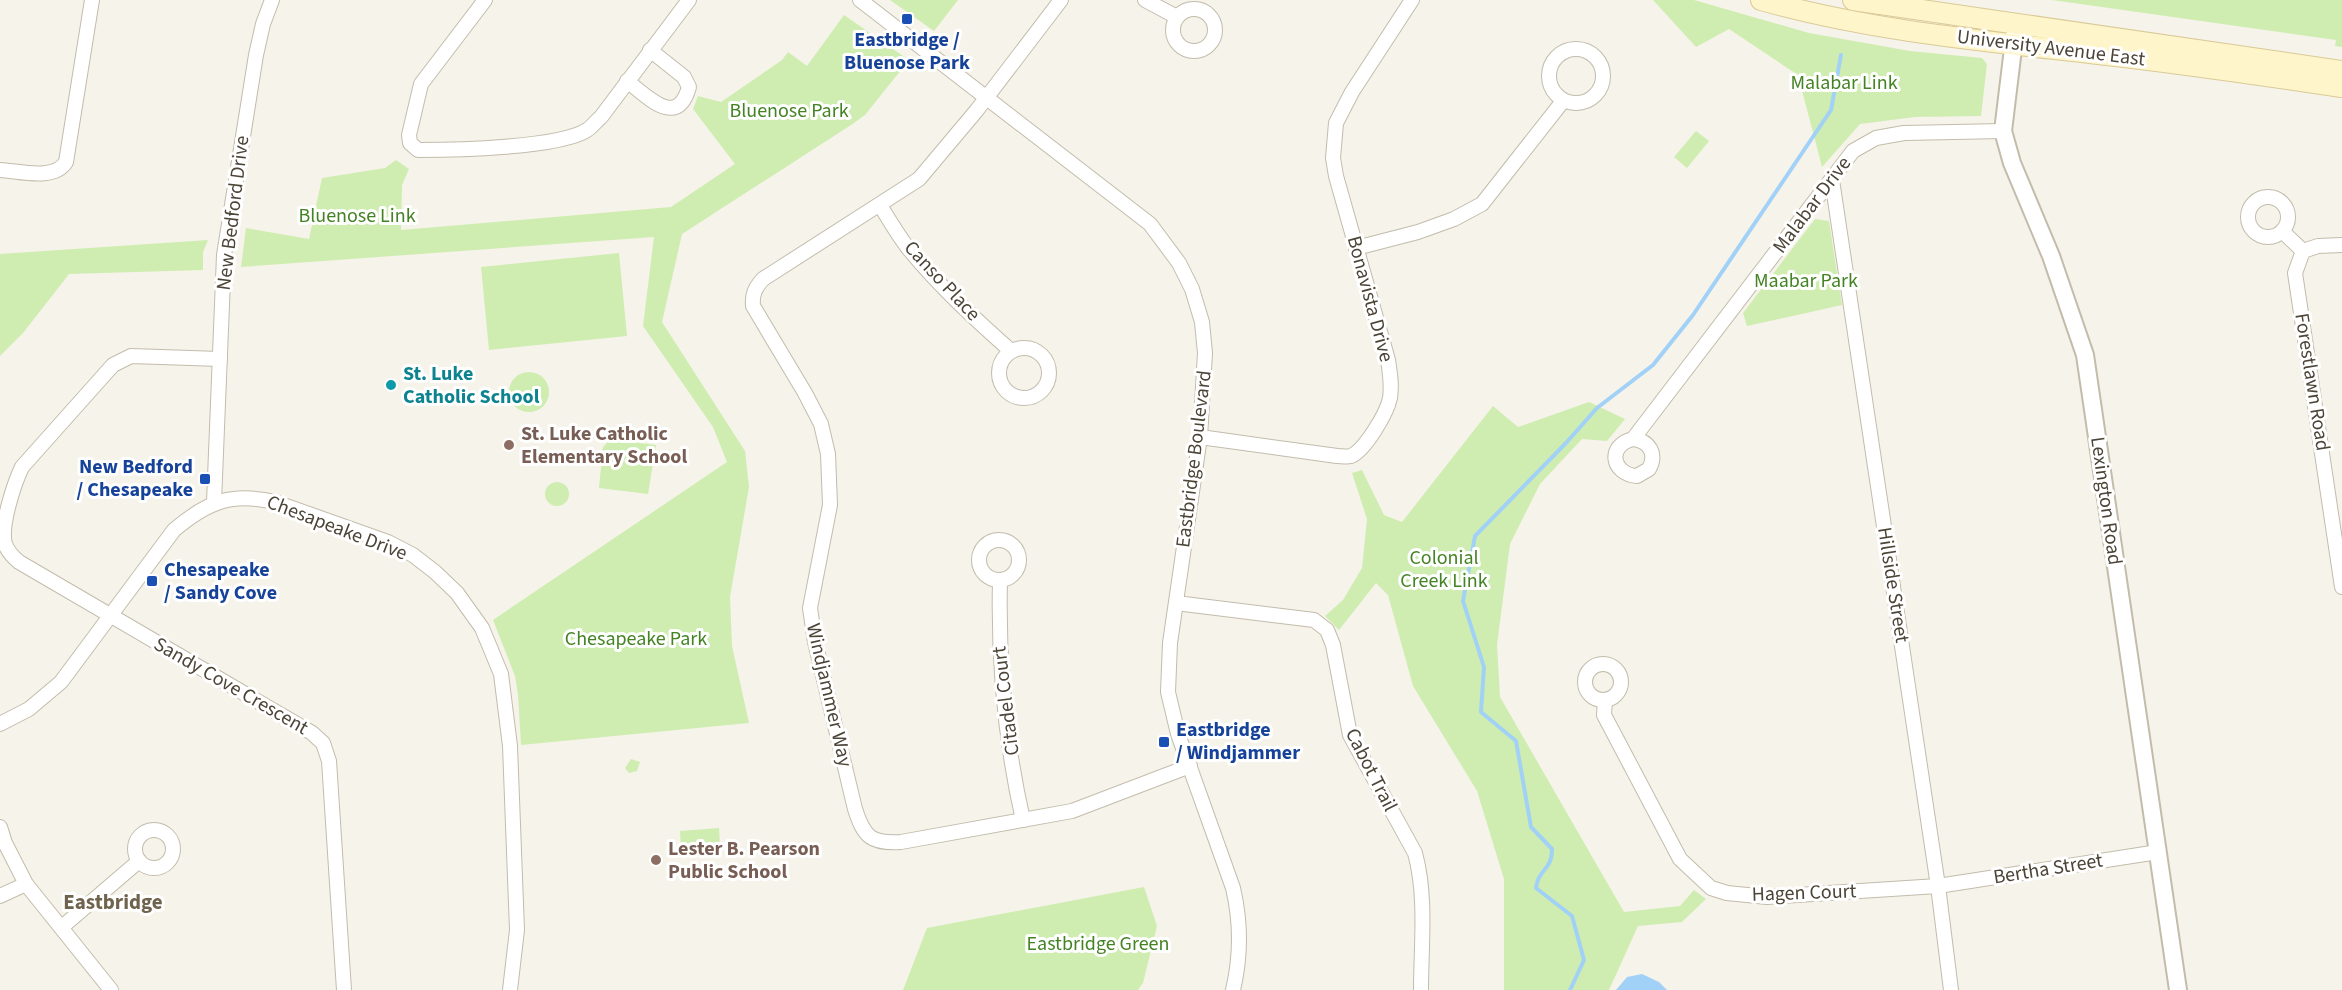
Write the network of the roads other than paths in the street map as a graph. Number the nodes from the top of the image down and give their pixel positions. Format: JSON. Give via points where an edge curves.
{"nodes":[{"id":1,"x":92,"y":0,"type":"edge"},
{"id":2,"x":272,"y":0,"type":"edge"},
{"id":3,"x":485,"y":0,"type":"edge"},
{"id":4,"x":689,"y":0,"type":"edge"},
{"id":5,"x":860,"y":0,"type":"edge"},
{"id":6,"x":1061,"y":0,"type":"edge"},
{"id":7,"x":1145,"y":0,"type":"edge"},
{"id":8,"x":1412,"y":0,"type":"edge"},
{"id":9,"x":1761,"y":0,"type":"edge"},
{"id":10,"x":1853,"y":0,"type":"edge"},
{"id":11,"x":1177,"y":17,"type":"dead end"},
{"id":12,"x":2016,"y":24,"type":"junction"},
{"id":13,"x":2013,"y":45,"type":"junction"},
{"id":14,"x":650,"y":50,"type":"junction"},
{"id":15,"x":2342,"y":71,"type":"edge"},
{"id":16,"x":627,"y":81,"type":"junction"},
{"id":17,"x":2342,"y":87,"type":"edge"},
{"id":18,"x":987,"y":97,"type":"junction"},
{"id":19,"x":1563,"y":101,"type":"junction"},
{"id":20,"x":2003,"y":131,"type":"junction"},
{"id":21,"x":0,"y":170,"type":"edge"},
{"id":22,"x":1832,"y":180,"type":"junction"},
{"id":23,"x":880,"y":205,"type":"junction"},
{"id":24,"x":2282,"y":231,"type":"dead end"},
{"id":25,"x":2342,"y":244,"type":"edge"},
{"id":26,"x":1356,"y":248,"type":"junction"},
{"id":27,"x":2303,"y":251,"type":"junction"},
{"id":28,"x":1011,"y":351,"type":"dead end"},
{"id":29,"x":220,"y":359,"type":"junction"},
{"id":30,"x":1200,"y":437,"type":"junction"},
{"id":31,"x":1633,"y":439,"type":"dead end"},
{"id":32,"x":214,"y":502,"type":"junction"},
{"id":33,"x":1000,"y":580,"type":"dead end"},
{"id":34,"x":2342,"y":587,"type":"edge"},
{"id":35,"x":1176,"y":603,"type":"junction"},
{"id":36,"x":111,"y":615,"type":"junction"},
{"id":37,"x":1605,"y":700,"type":"dead end"},
{"id":38,"x":0,"y":724,"type":"edge"},
{"id":39,"x":1190,"y":766,"type":"junction"},
{"id":40,"x":1023,"y":820,"type":"junction"},
{"id":41,"x":0,"y":827,"type":"edge"},
{"id":42,"x":2158,"y":852,"type":"junction"},
{"id":43,"x":139,"y":861,"type":"dead end"},
{"id":44,"x":26,"y":884,"type":"junction"},
{"id":45,"x":1938,"y":886,"type":"junction"},
{"id":46,"x":0,"y":896,"type":"edge"},
{"id":47,"x":62,"y":927,"type":"junction"},
{"id":48,"x":111,"y":990,"type":"edge"},
{"id":49,"x":344,"y":990,"type":"edge"},
{"id":50,"x":510,"y":990,"type":"edge"},
{"id":51,"x":1233,"y":990,"type":"edge"},
{"id":52,"x":1421,"y":990,"type":"edge"},
{"id":53,"x":1952,"y":990,"type":"edge"},
{"id":54,"x":2178,"y":990,"type":"edge"}],
"edges":[{"from":1,"to":21,"type":"street","via":[[66,162],[62,169],[53,172]]},
{"from":2,"to":29,"type":"street","name":"New Bedford Drive","via":[[256,55],[224,255]]},
{"from":3,"to":16,"type":"street","via":[[421,84],[409,135],[410,143],[418,150],[531,144],[574,135],[588,130]]},
{"from":4,"to":14,"type":"street"},
{"from":5,"to":18,"type":"street","name":"Eastbridge Boulevard"},
{"from":6,"to":18,"type":"street"},
{"from":7,"to":11,"type":"street"},
{"from":8,"to":26,"type":"street","name":"Bonavista Drive","via":[[1336,123],[1333,158]]},
{"from":9,"to":13,"type":"main road","name":"University Avenue East","via":[[1833,18]]},
{"from":10,"to":12,"type":"main road","name":"University Avenue East"},
{"from":12,"to":13,"type":"street","name":"Lexington Road"},
{"from":12,"to":15,"type":"main road","name":"University Avenue East"},
{"from":13,"to":17,"type":"main road","name":"University Avenue East"},
{"from":13,"to":20,"type":"street","name":"Lexington Road"},
{"from":14,"to":16,"type":"street"},
{"from":14,"to":16,"type":"street","via":[[684,77],[689,87],[686,100],[675,108],[663,108]]},
{"from":18,"to":23,"type":"street","name":"Windjammer Way","via":[[930,168]]},
{"from":18,"to":30,"type":"street","name":"Eastbridge Boulevard","via":[[1150,224],[1179,263],[1202,322],[1205,353]]},
{"from":19,"to":19,"type":"street","via":[[1572,104],[1596,96],[1602,85],[1603,69],[1591,53],[1565,51],[1552,62],[1550,87]]},
{"from":19,"to":26,"type":"street","via":[[1482,204],[1436,226]]},
{"from":20,"to":22,"type":"street","name":"Malabar Drive","via":[[1904,133],[1876,138],[1853,151]]},
{"from":20,"to":42,"type":"street","name":"Lexington Road","via":[[2085,355]]},
{"from":22,"to":31,"type":"street","name":"Malabar Drive"},
{"from":22,"to":45,"type":"street","name":"Hillside Street"},
{"from":23,"to":28,"type":"street","name":"Canso Place","via":[[908,248]]},
{"from":23,"to":40,"type":"street","name":"Windjammer Way","via":[[763,279],[753,298],[753,306],[821,424],[828,454],[830,505],[810,608],[815,642],[855,809],[865,834],[874,841],[894,842]]},
{"from":24,"to":27,"type":"street"},
{"from":25,"to":27,"type":"street"},
{"from":26,"to":30,"type":"street","name":"Bonavista Drive","via":[[1391,380],[1390,399],[1361,448],[1350,456],[1337,456]]},
{"from":27,"to":34,"type":"street","name":"Forestlawn Road","via":[[2295,273]]},
{"from":29,"to":32,"type":"street","name":"New Bedford Drive"},
{"from":29,"to":36,"type":"street","via":[[142,355],[123,359],[104,374],[26,462],[15,480],[4,532],[4,542],[12,556]]},
{"from":30,"to":35,"type":"street","name":"Eastbridge Boulevard"},
{"from":32,"to":36,"type":"street","name":"Chesapeake Drive","via":[[174,530]]},
{"from":32,"to":50,"type":"street","name":"Chesapeake Drive","via":[[247,498],[275,502],[388,542],[435,572],[457,593],[482,628],[501,674],[510,746],[517,930]]},
{"from":33,"to":40,"type":"street","name":"Citadel Court","via":[[1004,699]]},
{"from":35,"to":39,"type":"street","name":"Eastbridge Boulevard","via":[[1168,692]]},
{"from":35,"to":52,"type":"street","name":"Cabot Trail","via":[[1314,620],[1327,630],[1350,735],[1419,867]]},
{"from":36,"to":38,"type":"street","name":"Chesapeake Drive","via":[[61,682],[29,709]]},
{"from":36,"to":49,"type":"street","name":"Sandy Cove Crescent","via":[[323,743],[329,761]]},
{"from":37,"to":45,"type":"street","name":"Hagen Court","via":[[1604,715],[1680,859],[1712,888],[1767,897]]},
{"from":39,"to":40,"type":"street","name":"Windjammer Way","via":[[1072,811]]},
{"from":39,"to":51,"type":"street","name":"Eastbridge Boulevard","via":[[1238,908],[1239,960]]},
{"from":41,"to":44,"type":"street"},
{"from":42,"to":45,"type":"street","name":"Bertha Street"},
{"from":42,"to":54,"type":"street","name":"Lexington Road"},
{"from":43,"to":47,"type":"street"},
{"from":44,"to":46,"type":"street"},
{"from":44,"to":47,"type":"street"},
{"from":45,"to":53,"type":"street","name":"Hillside Street"},
{"from":47,"to":48,"type":"street"}]}
